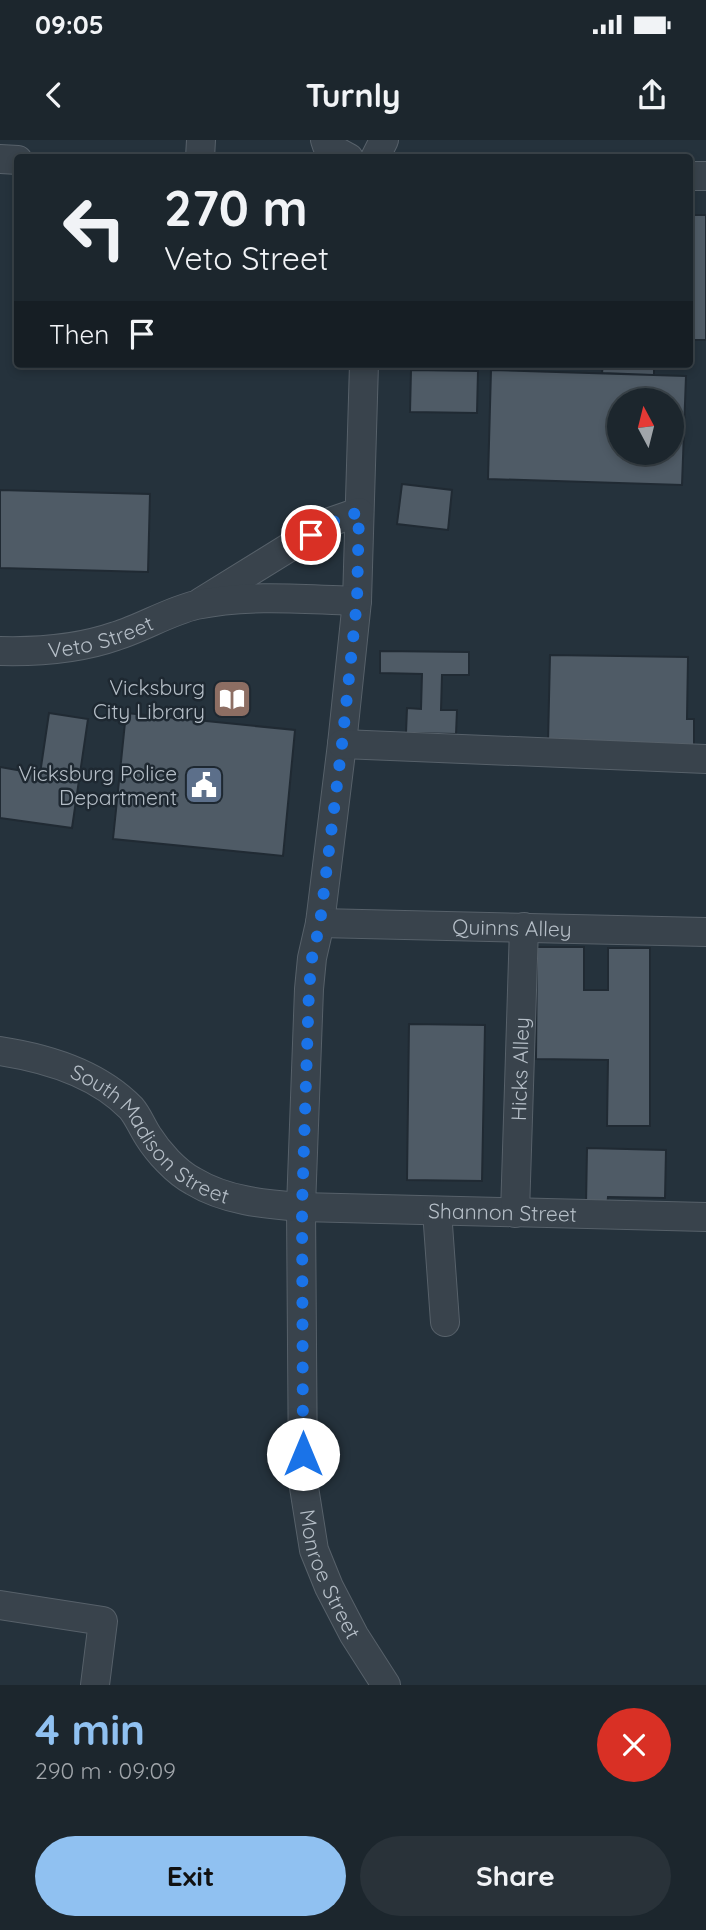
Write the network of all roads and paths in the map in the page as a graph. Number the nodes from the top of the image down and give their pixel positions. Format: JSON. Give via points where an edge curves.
{"nodes":[{"id":1,"x":326,"y":140,"type":"edge"},
{"id":2,"x":342,"y":154,"type":"edge"},
{"id":3,"x":364,"y":368,"type":"edge"},
{"id":4,"x":359,"y":512,"type":"junction"},
{"id":5,"x":357,"y":601,"type":"junction"},
{"id":6,"x":195,"y":605,"type":"junction"},
{"id":7,"x":0,"y":651,"type":"edge"},
{"id":8,"x":342,"y":744,"type":"junction"},
{"id":9,"x":706,"y":759,"type":"edge"},
{"id":10,"x":320,"y":923,"type":"junction"},
{"id":11,"x":524,"y":927,"type":"junction"},
{"id":12,"x":706,"y":932,"type":"edge"},
{"id":13,"x":0,"y":1051,"type":"edge"},
{"id":14,"x":302,"y":1207,"type":"junction"},
{"id":15,"x":437,"y":1211,"type":"junction"},
{"id":16,"x":515,"y":1213,"type":"junction"},
{"id":17,"x":706,"y":1217,"type":"edge"},
{"id":18,"x":445,"y":1322,"type":"dead end"},
{"id":19,"x":0,"y":1605,"type":"edge"},
{"id":20,"x":96,"y":1685,"type":"edge"},
{"id":21,"x":386,"y":1685,"type":"edge"}],
"edges":[{"from":1,"to":2,"type":"street","via":[[327,146]]},
{"from":3,"to":4,"type":"street","name":"Monroe Street"},
{"from":4,"to":5,"type":"street","name":"Monroe Street"},
{"from":4,"to":6,"type":"street","name":"Veto Street","via":[[330,523]]},
{"from":5,"to":6,"type":"street","name":"Veto Street","via":[[256,598]]},
{"from":5,"to":8,"type":"street","name":"Monroe Street"},
{"from":6,"to":7,"type":"street","name":"Veto Street","via":[[116,636],[65,649]]},
{"from":8,"to":9,"type":"street"},
{"from":8,"to":10,"type":"street","name":"Monroe Street"},
{"from":10,"to":11,"type":"street","name":"Quinns Alley"},
{"from":10,"to":14,"type":"street","name":"Monroe Street","via":[[309,989]]},
{"from":11,"to":12,"type":"street","name":"Quinns Alley"},
{"from":11,"to":16,"type":"street","name":"Hicks Alley"},
{"from":13,"to":14,"type":"street","name":"South Madison Street","via":[[47,1062],[107,1089],[132,1110],[149,1139],[191,1181],[258,1204]]},
{"from":14,"to":15,"type":"street","name":"Shannon Street"},
{"from":14,"to":21,"type":"street","name":"Monroe Street","via":[[303,1481],[308,1519],[329,1587]]},
{"from":15,"to":16,"type":"street","name":"Shannon Street"},
{"from":15,"to":18,"type":"street"},
{"from":16,"to":17,"type":"street","name":"Shannon Street"},
{"from":19,"to":20,"type":"street","via":[[103,1621]]}]}
